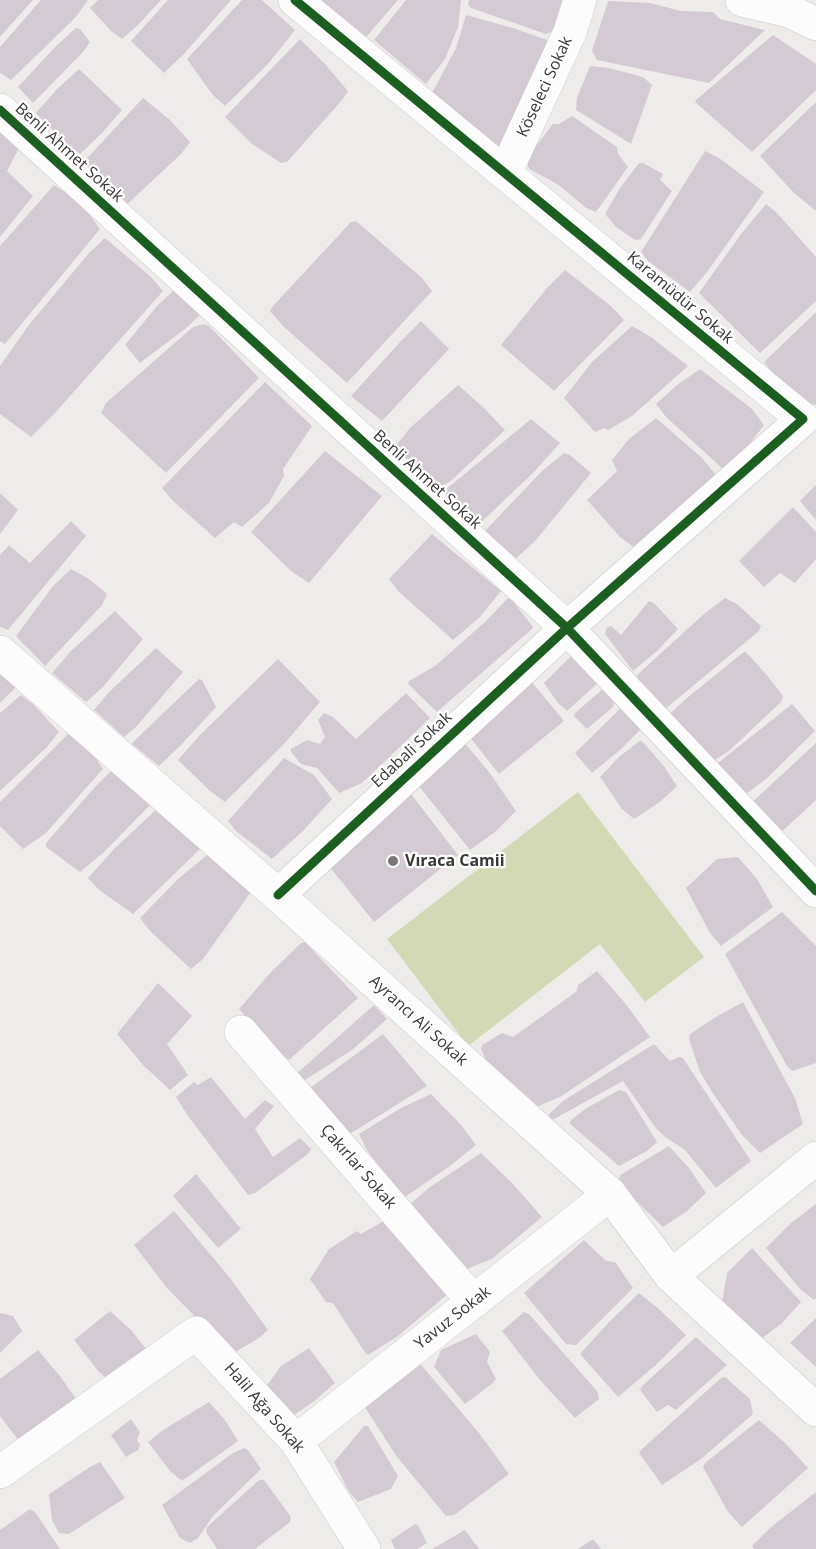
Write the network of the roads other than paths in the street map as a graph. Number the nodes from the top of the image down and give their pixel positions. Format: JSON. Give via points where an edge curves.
{"nodes":[{"id":1,"x":295,"y":0,"type":"edge"},
{"id":2,"x":580,"y":0,"type":"edge"},
{"id":3,"x":742,"y":0,"type":"edge"},
{"id":4,"x":816,"y":24,"type":"edge"},
{"id":5,"x":0,"y":110,"type":"edge"},
{"id":6,"x":506,"y":173,"type":"junction"},
{"id":7,"x":567,"y":628,"type":"junction"},
{"id":8,"x":0,"y":652,"type":"edge"},
{"id":9,"x":816,"y":891,"type":"edge"},
{"id":10,"x":278,"y":895,"type":"junction"},
{"id":11,"x":241,"y":1032,"type":"dead end"},
{"id":12,"x":816,"y":1158,"type":"edge"},
{"id":13,"x":610,"y":1194,"type":"junction"},
{"id":14,"x":671,"y":1276,"type":"junction"},
{"id":15,"x":474,"y":1302,"type":"junction"},
{"id":16,"x":816,"y":1410,"type":"edge"},
{"id":17,"x":296,"y":1441,"type":"junction"},
{"id":18,"x":0,"y":1472,"type":"edge"},
{"id":19,"x":364,"y":1549,"type":"edge"}],
"edges":[{"from":1,"to":6,"type":"street","name":"Karamüdür Sokak"},
{"from":2,"to":6,"type":"street","name":"Köseleci Sokak","via":[[570,32]]},
{"from":3,"to":4,"type":"street","via":[[789,11]]},
{"from":5,"to":7,"type":"street","name":"Benli Ahmet Sokak"},
{"from":6,"to":7,"type":"street","name":"Karamüdür Sokak","via":[[803,419]]},
{"from":7,"to":9,"type":"street","name":"Benli Ahmet Sokak"},
{"from":7,"to":10,"type":"street","name":"Edabali Sokak"},
{"from":8,"to":10,"type":"street","name":"Ayrancı Ali Sokak"},
{"from":10,"to":13,"type":"street","name":"Ayrancı Ali Sokak"},
{"from":11,"to":15,"type":"street","name":"Çakırlar Sokak"},
{"from":12,"to":14,"type":"street"},
{"from":13,"to":14,"type":"street","name":"Ayrancı Ali Sokak"},
{"from":13,"to":15,"type":"street","name":"Yavuz Sokak"},
{"from":14,"to":16,"type":"street","name":"Ayrancı Ali Sokak"},
{"from":15,"to":17,"type":"street","name":"Yavuz Sokak"},
{"from":17,"to":18,"type":"street","name":"Halil Ağa Sokak","via":[[196,1332]]},
{"from":17,"to":19,"type":"street","name":"Halil Ağa Sokak"}]}
